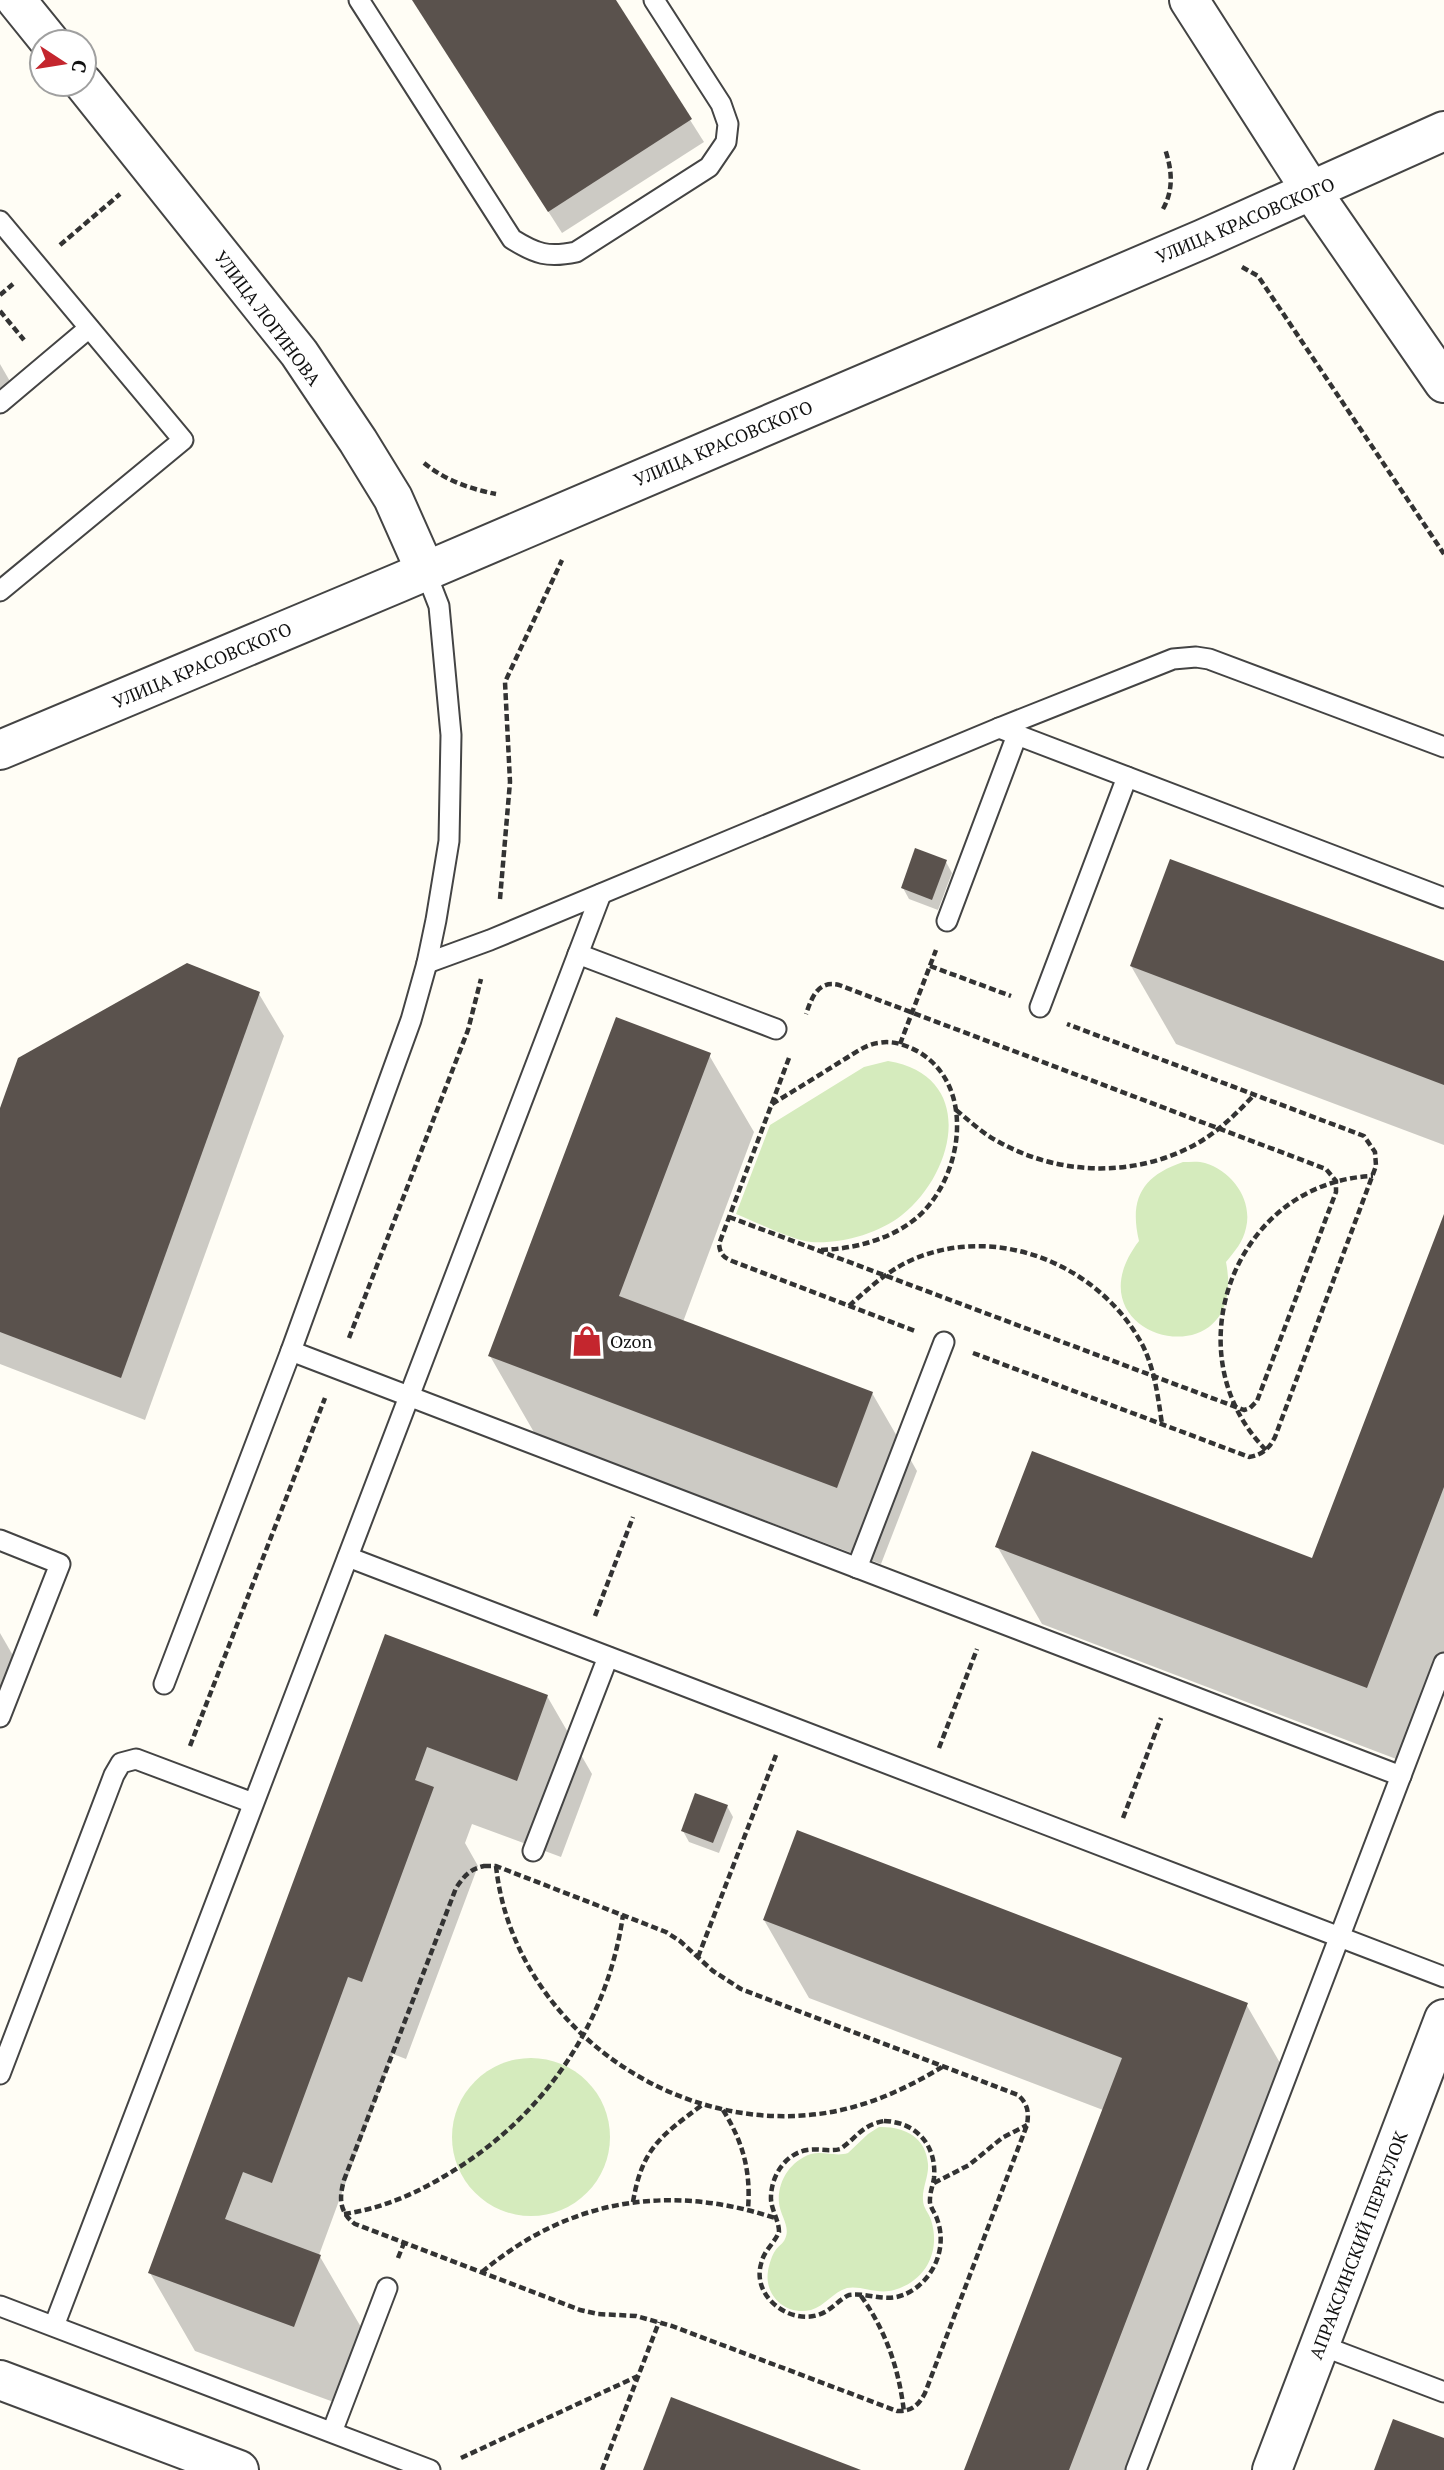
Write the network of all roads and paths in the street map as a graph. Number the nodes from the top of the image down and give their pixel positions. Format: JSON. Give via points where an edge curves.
{"nodes":[{"id":1,"x":359,"y":0,"type":"edge"},
{"id":2,"x":654,"y":0,"type":"edge"},
{"id":3,"x":1189,"y":0,"type":"edge"},
{"id":4,"x":28,"y":4,"type":"edge"},
{"id":5,"x":42,"y":28,"type":"edge"},
{"id":6,"x":95,"y":98,"type":"edge"},
{"id":7,"x":1444,"y":131,"type":"edge"},
{"id":8,"x":1165,"y":149,"type":"dead end"},
{"id":9,"x":1312,"y":192,"type":"junction"},
{"id":10,"x":1159,"y":217,"type":"dead end"},
{"id":11,"x":0,"y":221,"type":"edge"},
{"id":12,"x":5,"y":318,"type":"dead end"},
{"id":13,"x":0,"y":322,"type":"edge"},
{"id":14,"x":89,"y":328,"type":"junction"},
{"id":15,"x":1444,"y":383,"type":"edge"},
{"id":16,"x":0,"y":403,"type":"edge"},
{"id":17,"x":425,"y":570,"type":"junction"},
{"id":18,"x":0,"y":591,"type":"edge"},
{"id":19,"x":1008,"y":732,"type":"junction"},
{"id":20,"x":1444,"y":747,"type":"edge"},
{"id":21,"x":0,"y":750,"type":"edge"},
{"id":22,"x":1127,"y":777,"type":"junction"},
{"id":23,"x":601,"y":894,"type":"junction"},
{"id":24,"x":1444,"y":898,"type":"edge"},
{"id":25,"x":947,"y":921,"type":"joint"},
{"id":26,"x":578,"y":954,"type":"junction"},
{"id":27,"x":428,"y":963,"type":"junction"},
{"id":28,"x":930,"y":966,"type":"junction"},
{"id":29,"x":1040,"y":1007,"type":"junction"},
{"id":30,"x":913,"y":1012,"type":"junction"},
{"id":31,"x":805,"y":1017,"type":"dead end"},
{"id":32,"x":776,"y":1029,"type":"dead end"},
{"id":33,"x":900,"y":1044,"type":"junction"},
{"id":34,"x":793,"y":1048,"type":"dead end"},
{"id":35,"x":1254,"y":1095,"type":"junction"},
{"id":36,"x":772,"y":1104,"type":"junction"},
{"id":37,"x":956,"y":1109,"type":"junction"},
{"id":38,"x":1219,"y":1128,"type":"junction"},
{"id":39,"x":1373,"y":1176,"type":"junction"},
{"id":40,"x":1336,"y":1181,"type":"junction"},
{"id":41,"x":729,"y":1217,"type":"junction"},
{"id":42,"x":815,"y":1250,"type":"junction"},
{"id":43,"x":884,"y":1275,"type":"junction"},
{"id":44,"x":849,"y":1306,"type":"junction"},
{"id":45,"x":944,"y":1342,"type":"junction"},
{"id":46,"x":291,"y":1351,"type":"junction"},
{"id":47,"x":1156,"y":1378,"type":"junction"},
{"id":48,"x":409,"y":1396,"type":"junction"},
{"id":49,"x":1237,"y":1408,"type":"junction"},
{"id":50,"x":1163,"y":1424,"type":"junction"},
{"id":51,"x":1266,"y":1450,"type":"junction"},
{"id":52,"x":645,"y":1486,"type":"junction"},
{"id":53,"x":0,"y":1540,"type":"edge"},
{"id":54,"x":348,"y":1557,"type":"junction"},
{"id":55,"x":858,"y":1568,"type":"junction"},
{"id":56,"x":989,"y":1618,"type":"junction"},
{"id":57,"x":583,"y":1647,"type":"junction"},
{"id":58,"x":608,"y":1657,"type":"junction"},
{"id":59,"x":1444,"y":1663,"type":"edge"},
{"id":60,"x":164,"y":1684,"type":"dead end"},
{"id":61,"x":1172,"y":1688,"type":"junction"},
{"id":62,"x":0,"y":1717,"type":"edge"},
{"id":63,"x":787,"y":1725,"type":"junction"},
{"id":64,"x":1401,"y":1776,"type":"junction"},
{"id":65,"x":928,"y":1779,"type":"junction"},
{"id":66,"x":253,"y":1803,"type":"junction"},
{"id":67,"x":1111,"y":1849,"type":"junction"},
{"id":68,"x":533,"y":1851,"type":"dead end"},
{"id":69,"x":496,"y":1866,"type":"junction"},
{"id":70,"x":622,"y":1915,"type":"junction"},
{"id":71,"x":1340,"y":1937,"type":"junction"},
{"id":72,"x":698,"y":1957,"type":"junction"},
{"id":73,"x":1444,"y":1976,"type":"edge"},
{"id":74,"x":1444,"y":2020,"type":"edge"},
{"id":75,"x":583,"y":2037,"type":"junction"},
{"id":76,"x":943,"y":2067,"type":"junction"},
{"id":77,"x":0,"y":2074,"type":"edge"},
{"id":78,"x":703,"y":2105,"type":"junction"},
{"id":79,"x":722,"y":2109,"type":"junction"},
{"id":80,"x":1027,"y":2125,"type":"junction"},
{"id":81,"x":933,"y":2184,"type":"junction"},
{"id":82,"x":633,"y":2202,"type":"junction"},
{"id":83,"x":748,"y":2209,"type":"junction"},
{"id":84,"x":344,"y":2214,"type":"junction"},
{"id":85,"x":776,"y":2218,"type":"junction"},
{"id":86,"x":481,"y":2272,"type":"junction"},
{"id":87,"x":387,"y":2288,"type":"dead end"},
{"id":88,"x":861,"y":2295,"type":"junction"},
{"id":89,"x":0,"y":2306,"type":"edge"},
{"id":90,"x":659,"y":2322,"type":"junction"},
{"id":91,"x":54,"y":2326,"type":"junction"},
{"id":92,"x":1320,"y":2345,"type":"junction"},
{"id":93,"x":638,"y":2376,"type":"junction"},
{"id":94,"x":0,"y":2380,"type":"edge"},
{"id":95,"x":1444,"y":2392,"type":"edge"},
{"id":96,"x":904,"y":2412,"type":"junction"},
{"id":97,"x":331,"y":2432,"type":"junction"},
{"id":98,"x":461,"y":2458,"type":"dead end"},
{"id":99,"x":239,"y":2470,"type":"edge"},
{"id":100,"x":430,"y":2470,"type":"edge"},
{"id":101,"x":602,"y":2470,"type":"edge"},
{"id":102,"x":1136,"y":2470,"type":"edge"},
{"id":103,"x":1272,"y":2470,"type":"edge"}],
"edges":[{"from":1,"to":2,"type":"lane","via":[[512,239],[536,253],[558,256],[576,253],[709,167],[726,142],[728,124],[721,104]]},
{"from":3,"to":9,"type":"street"},
{"from":4,"to":5,"type":"street"},
{"from":6,"to":17,"type":"street","name":"УЛИЦА ЛОГИНОВА","via":[[299,353],[393,498]]},
{"from":7,"to":9,"type":"street","name":"УЛИЦА КРАСОВСКОГО"},
{"from":8,"to":10,"type":"path","via":[[1171,184]]},
{"from":9,"to":15,"type":"street"},
{"from":9,"to":17,"type":"street","name":"УЛИЦА КРАСОВСКОГО"},
{"from":11,"to":14,"type":"lane"},
{"from":12,"to":13,"type":"path"},
{"from":14,"to":16,"type":"lane"},
{"from":14,"to":18,"type":"lane","via":[[183,440]]},
{"from":17,"to":21,"type":"street","name":"УЛИЦА КРАСОВСКОГО"},
{"from":17,"to":27,"type":"lane","via":[[439,606],[451,735],[449,841]]},
{"from":19,"to":20,"type":"lane","via":[[1158,664],[1196,657]]},
{"from":19,"to":22,"type":"lane"},
{"from":19,"to":23,"type":"lane"},
{"from":19,"to":25,"type":"lane"},
{"from":22,"to":24,"type":"lane"},
{"from":22,"to":29,"type":"lane"},
{"from":23,"to":26,"type":"lane"},
{"from":23,"to":27,"type":"lane"},
{"from":25,"to":28,"type":"path"},
{"from":26,"to":32,"type":"lane"},
{"from":26,"to":48,"type":"lane"},
{"from":27,"to":46,"type":"lane"},
{"from":28,"to":29,"type":"path"},
{"from":28,"to":30,"type":"path"},
{"from":29,"to":35,"type":"path","via":[[1047,1017]]},
{"from":30,"to":31,"type":"path","via":[[833,983],[816,991]]},
{"from":30,"to":33,"type":"path"},
{"from":30,"to":38,"type":"path"},
{"from":33,"to":36,"type":"path","via":[[872,1044]]},
{"from":33,"to":37,"type":"path","via":[[923,1055],[945,1077]]},
{"from":34,"to":36,"type":"path"},
{"from":35,"to":38,"type":"path"},
{"from":35,"to":39,"type":"path","via":[[1364,1136],[1376,1152]]},
{"from":36,"to":41,"type":"path"},
{"from":37,"to":38,"type":"path","via":[[997,1142],[1025,1155],[1096,1170],[1166,1158]]},
{"from":37,"to":42,"type":"path","via":[[957,1144],[952,1164],[923,1212],[883,1238]]},
{"from":38,"to":40,"type":"path","via":[[1326,1169]]},
{"from":39,"to":40,"type":"path"},
{"from":39,"to":51,"type":"path","via":[[1275,1437]]},
{"from":40,"to":49,"type":"path","via":[[1336,1192],[1257,1401],[1250,1408]]},
{"from":40,"to":49,"type":"path","via":[[1297,1199],[1272,1218],[1236,1267],[1220,1326],[1227,1388]]},
{"from":41,"to":42,"type":"path"},
{"from":41,"to":44,"type":"path","via":[[719,1244],[723,1257]]},
{"from":42,"to":43,"type":"path"},
{"from":43,"to":44,"type":"path"},
{"from":43,"to":47,"type":"path"},
{"from":43,"to":47,"type":"path","via":[[915,1259],[958,1248],[1013,1250],[1046,1259],[1076,1274],[1125,1318]]},
{"from":44,"to":45,"type":"path"},
{"from":45,"to":50,"type":"path"},
{"from":45,"to":55,"type":"lane"},
{"from":46,"to":48,"type":"lane"},
{"from":46,"to":60,"type":"lane"},
{"from":47,"to":49,"type":"path"},
{"from":47,"to":50,"type":"path"},
{"from":48,"to":52,"type":"lane"},
{"from":48,"to":54,"type":"lane"},
{"from":49,"to":51,"type":"path"},
{"from":50,"to":51,"type":"path","via":[[1249,1457]]},
{"from":52,"to":55,"type":"lane"},
{"from":52,"to":57,"type":"path"},
{"from":53,"to":62,"type":"lane","via":[[60,1564]]},
{"from":54,"to":57,"type":"lane"},
{"from":54,"to":66,"type":"lane"},
{"from":55,"to":56,"type":"lane"},
{"from":56,"to":61,"type":"lane"},
{"from":56,"to":65,"type":"path"},
{"from":57,"to":58,"type":"lane"},
{"from":58,"to":63,"type":"lane"},
{"from":58,"to":68,"type":"lane"},
{"from":59,"to":64,"type":"lane"},
{"from":61,"to":64,"type":"lane"},
{"from":61,"to":67,"type":"path"},
{"from":63,"to":65,"type":"lane"},
{"from":63,"to":72,"type":"path"},
{"from":64,"to":71,"type":"lane"},
{"from":65,"to":67,"type":"lane"},
{"from":66,"to":77,"type":"lane","via":[[136,1759],[121,1763]]},
{"from":66,"to":91,"type":"lane"},
{"from":67,"to":71,"type":"lane"},
{"from":69,"to":70,"type":"path"},
{"from":69,"to":75,"type":"path","via":[[512,1932],[536,1980]]},
{"from":69,"to":84,"type":"path","via":[[474,1868],[456,1888],[344,2180],[340,2200]]},
{"from":70,"to":72,"type":"path","via":[[666,1932]]},
{"from":70,"to":75,"type":"path","via":[[610,1975]]},
{"from":71,"to":73,"type":"lane"},
{"from":71,"to":102,"type":"lane"},
{"from":72,"to":76,"type":"path","via":[[741,1989]]},
{"from":74,"to":92,"type":"street","name":"АПРАКСИНСКИЙ ПЕРЕУЛОК"},
{"from":75,"to":78,"type":"path","via":[[653,2086]]},
{"from":75,"to":84,"type":"path","via":[[553,2083],[497,2141],[429,2186],[392,2202]]},
{"from":76,"to":79,"type":"path","via":[[911,2086],[861,2105],[808,2115],[755,2115]]},
{"from":76,"to":80,"type":"path","via":[[1018,2095],[1027,2107]]},
{"from":78,"to":79,"type":"path"},
{"from":78,"to":82,"type":"path","via":[[656,2142],[645,2157]]},
{"from":79,"to":83,"type":"path","via":[[745,2155]]},
{"from":80,"to":81,"type":"path"},
{"from":80,"to":96,"type":"path","via":[[925,2393],[915,2407]]},
{"from":81,"to":85,"type":"path","via":[[933,2157],[920,2134],[897,2121],[870,2124],[840,2149],[803,2150],[789,2158],[772,2185]]},
{"from":81,"to":88,"type":"path","via":[[929,2200],[941,2235],[934,2268],[924,2282],[895,2298]]},
{"from":82,"to":83,"type":"path","via":[[701,2200]]},
{"from":82,"to":86,"type":"path","via":[[550,2226]]},
{"from":83,"to":85,"type":"path"},
{"from":84,"to":86,"type":"path","via":[[355,2224]]},
{"from":85,"to":88,"type":"path","via":[[779,2232],[759,2267],[762,2288],[773,2305],[791,2315],[811,2317],[849,2295]]},
{"from":86,"to":90,"type":"path","via":[[580,2310]]},
{"from":87,"to":97,"type":"lane"},
{"from":88,"to":96,"type":"path","via":[[893,2357]]},
{"from":89,"to":91,"type":"lane"},
{"from":90,"to":93,"type":"path"},
{"from":90,"to":96,"type":"path"},
{"from":91,"to":97,"type":"lane"},
{"from":92,"to":95,"type":"lane"},
{"from":92,"to":103,"type":"street","name":"АПРАКСИНСКИЙ ПЕРЕУЛОК"},
{"from":93,"to":98,"type":"path"},
{"from":93,"to":101,"type":"path"},
{"from":94,"to":99,"type":"street"},
{"from":97,"to":100,"type":"lane"}]}
